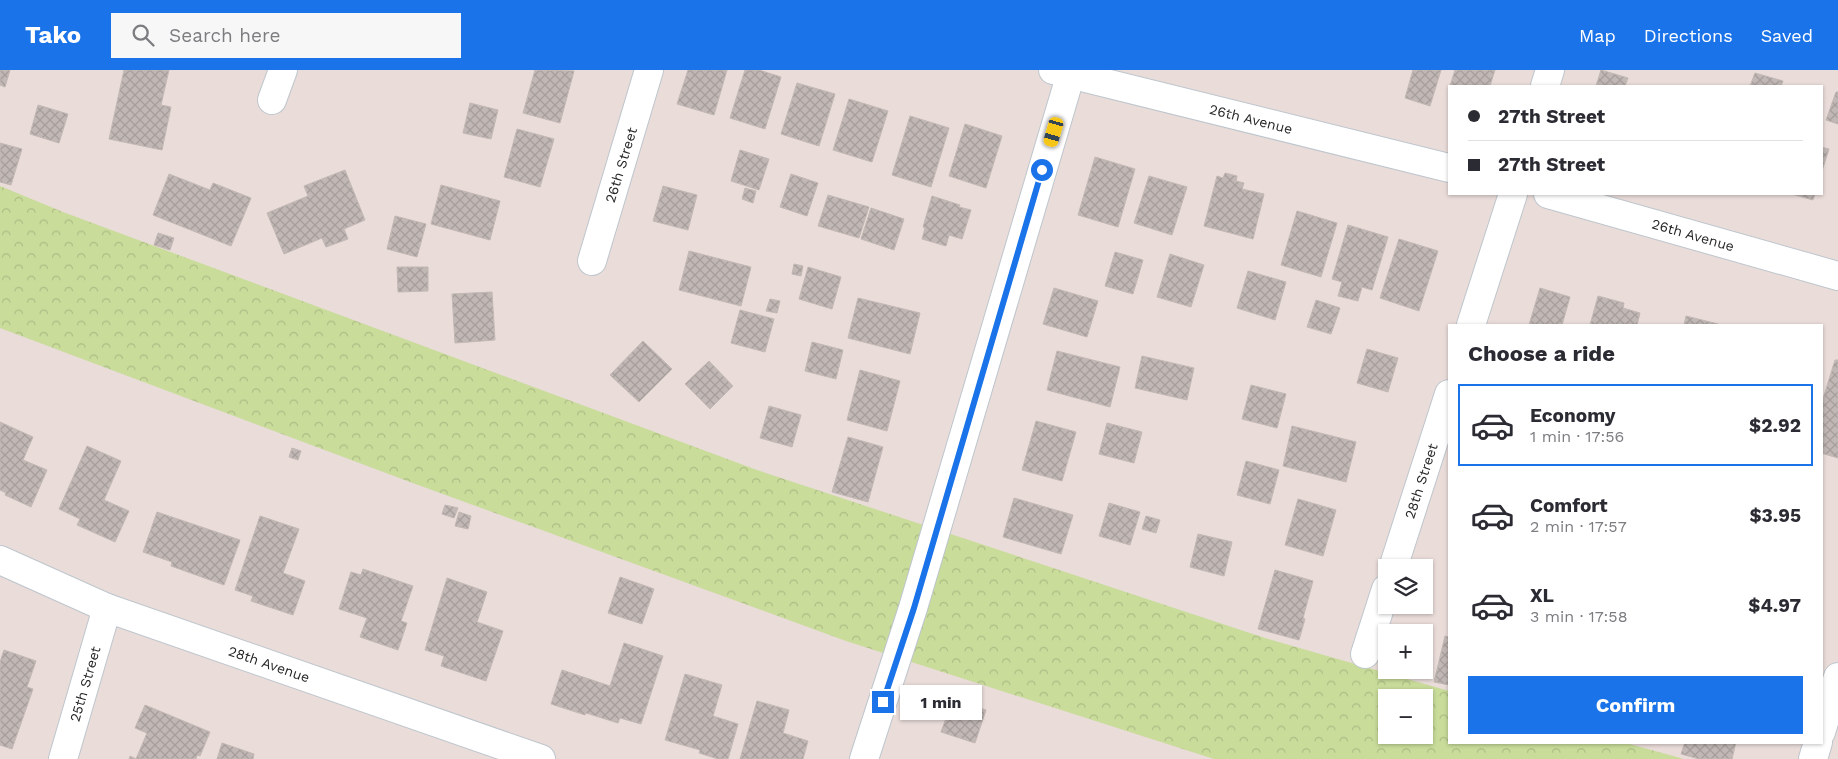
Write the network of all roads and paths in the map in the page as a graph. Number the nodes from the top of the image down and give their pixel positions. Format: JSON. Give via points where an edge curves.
{"nodes":[{"id":1,"x":283,"y":70,"type":"edge"},
{"id":2,"x":649,"y":70,"type":"edge"},
{"id":3,"x":1550,"y":70,"type":"edge"},
{"id":4,"x":1065,"y":72,"type":"edge"},
{"id":5,"x":1545,"y":85,"type":"edge"},
{"id":6,"x":272,"y":100,"type":"dead end"},
{"id":7,"x":1448,"y":168,"type":"edge"},
{"id":8,"x":1513,"y":195,"type":"edge"},
{"id":9,"x":1552,"y":195,"type":"edge"},
{"id":10,"x":592,"y":261,"type":"dead end"},
{"id":11,"x":1838,"y":276,"type":"edge"},
{"id":12,"x":1471,"y":324,"type":"edge"},
{"id":13,"x":1448,"y":397,"type":"edge"},
{"id":14,"x":1396,"y":559,"type":"edge"},
{"id":15,"x":0,"y":560,"type":"edge"},
{"id":16,"x":107,"y":608,"type":"junction"},
{"id":17,"x":1378,"y":614,"type":"edge"},
{"id":18,"x":1365,"y":654,"type":"dead end"},
{"id":19,"x":1838,"y":677,"type":"edge"},
{"id":20,"x":1823,"y":726,"type":"edge"},
{"id":21,"x":1817,"y":744,"type":"edge"},
{"id":22,"x":63,"y":759,"type":"edge"},
{"id":23,"x":541,"y":759,"type":"edge"},
{"id":24,"x":864,"y":759,"type":"edge"},
{"id":25,"x":1813,"y":759,"type":"edge"}],
"edges":[{"from":1,"to":6,"type":"street"},
{"from":2,"to":10,"type":"street","name":"26th Street"},
{"from":3,"to":5,"type":"street"},
{"from":4,"to":7,"type":"street","name":"26th Avenue"},
{"from":4,"to":24,"type":"street","via":[[914,608]]},
{"from":8,"to":12,"type":"street"},
{"from":9,"to":11,"type":"street","name":"26th Avenue"},
{"from":13,"to":14,"type":"street","name":"28th Street"},
{"from":15,"to":16,"type":"street","name":"28th Avenue"},
{"from":16,"to":22,"type":"street","name":"25th Street"},
{"from":16,"to":23,"type":"street","name":"28th Avenue"},
{"from":17,"to":18,"type":"street"},
{"from":19,"to":20,"type":"street"},
{"from":21,"to":25,"type":"street"}]}
